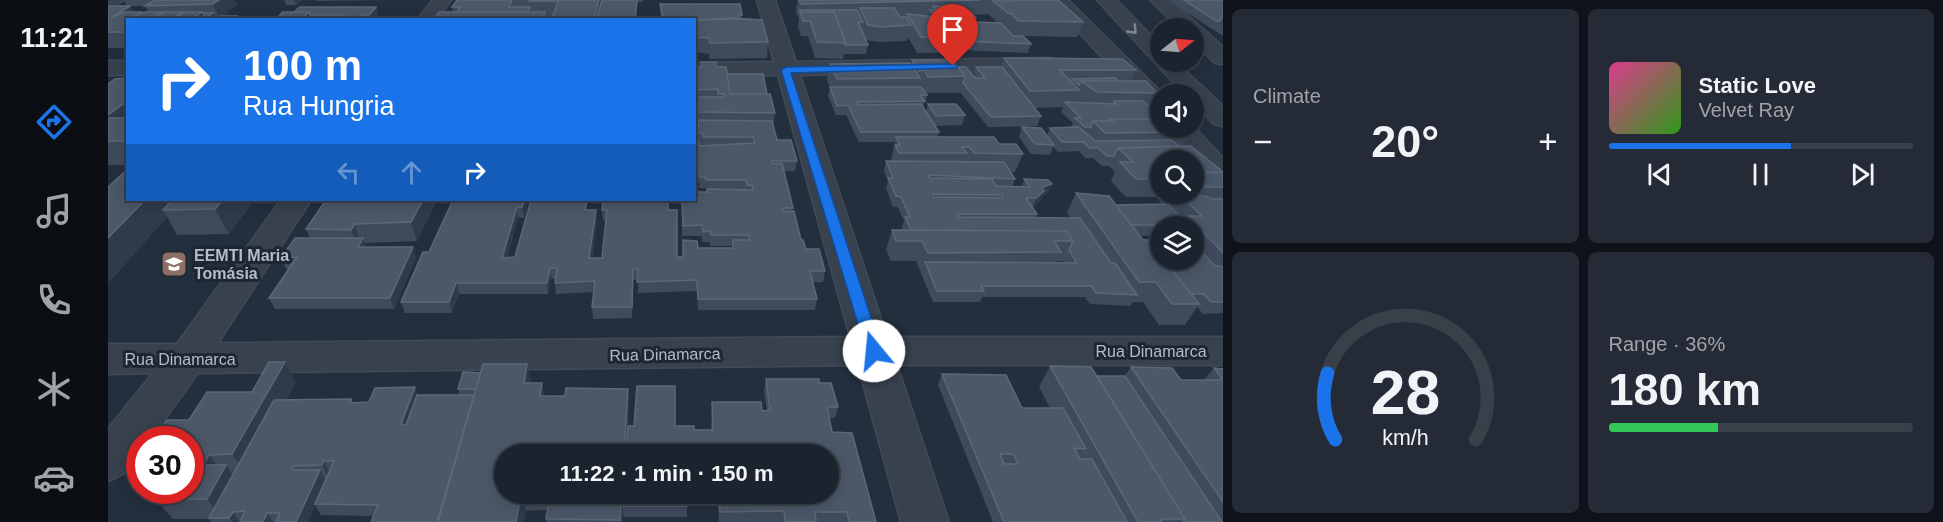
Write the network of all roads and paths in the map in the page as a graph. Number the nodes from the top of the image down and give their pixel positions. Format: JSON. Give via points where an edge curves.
{"nodes":[{"id":1,"x":115,"y":0,"type":"edge"},
{"id":2,"x":442,"y":0,"type":"edge"},
{"id":3,"x":766,"y":0,"type":"edge"},
{"id":4,"x":1058,"y":0,"type":"edge"},
{"id":5,"x":1106,"y":0,"type":"edge"},
{"id":6,"x":1130,"y":0,"type":"edge"},
{"id":7,"x":1159,"y":0,"type":"edge"},
{"id":8,"x":108,"y":4,"type":"edge"},
{"id":9,"x":428,"y":18,"type":"edge"},
{"id":10,"x":1179,"y":18,"type":"edge"},
{"id":11,"x":1150,"y":21,"type":"edge"},
{"id":12,"x":1204,"y":41,"type":"edge"},
{"id":13,"x":1150,"y":46,"type":"edge"},
{"id":14,"x":1223,"y":58,"type":"edge"},
{"id":15,"x":1121,"y":63,"type":"junction"},
{"id":16,"x":108,"y":68,"type":"edge"},
{"id":17,"x":126,"y":68,"type":"edge"},
{"id":18,"x":696,"y":70,"type":"edge"},
{"id":19,"x":786,"y":70,"type":"junction"},
{"id":20,"x":1174,"y":72,"type":"edge"},
{"id":21,"x":1202,"y":72,"type":"edge"},
{"id":22,"x":1223,"y":90,"type":"edge"},
{"id":23,"x":1150,"y":94,"type":"edge"},
{"id":24,"x":1223,"y":119,"type":"edge"},
{"id":25,"x":1190,"y":138,"type":"edge"},
{"id":26,"x":1223,"y":174,"type":"edge"},
{"id":27,"x":296,"y":201,"type":"edge"},
{"id":28,"x":874,"y":351,"type":"junction"},
{"id":29,"x":1223,"y":351,"type":"edge"},
{"id":30,"x":108,"y":359,"type":"edge"},
{"id":31,"x":187,"y":359,"type":"junction"},
{"id":32,"x":108,"y":462,"type":"edge"},
{"id":33,"x":925,"y":522,"type":"edge"}],
"edges":[{"from":1,"to":8,"type":"street"},
{"from":2,"to":9,"type":"street"},
{"from":3,"to":19,"type":"street"},
{"from":4,"to":15,"type":"street"},
{"from":5,"to":13,"type":"street","one_way":true},
{"from":6,"to":11,"type":"street"},
{"from":7,"to":10,"type":"street"},
{"from":12,"to":14,"type":"street"},
{"from":15,"to":19,"type":"street"},
{"from":15,"to":23,"type":"street"},
{"from":16,"to":17,"type":"street"},
{"from":18,"to":19,"type":"street"},
{"from":19,"to":28,"type":"street"},
{"from":20,"to":24,"type":"street"},
{"from":21,"to":22,"type":"street"},
{"from":25,"to":26,"type":"street"},
{"from":27,"to":31,"type":"street"},
{"from":28,"to":29,"type":"street","name":"Rua Dinamarca"},
{"from":28,"to":31,"type":"street","name":"Rua Dinamarca"},
{"from":28,"to":33,"type":"street"},
{"from":30,"to":31,"type":"street","name":"Rua Dinamarca"},
{"from":31,"to":32,"type":"street"}]}
